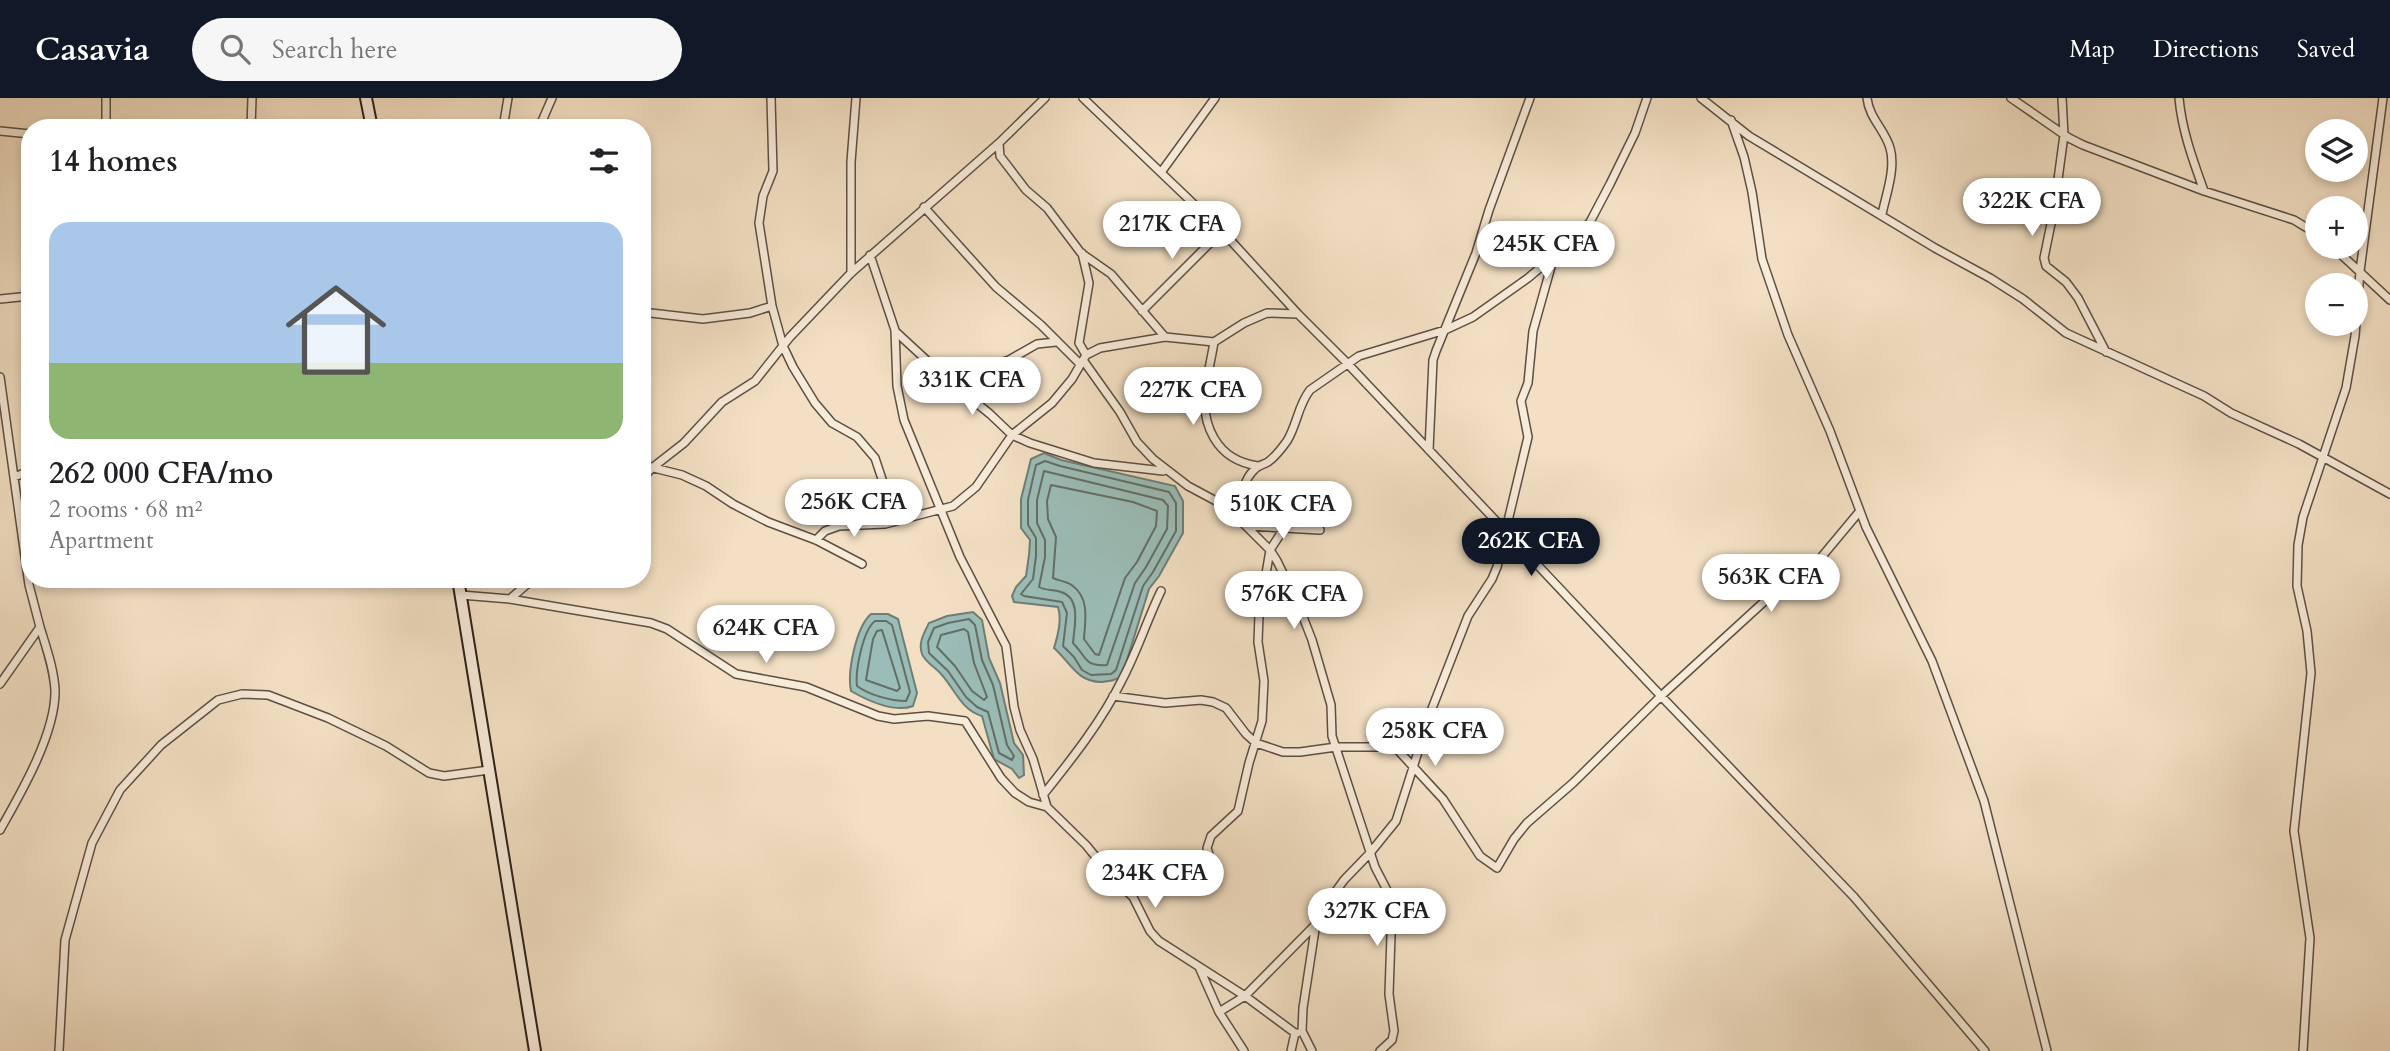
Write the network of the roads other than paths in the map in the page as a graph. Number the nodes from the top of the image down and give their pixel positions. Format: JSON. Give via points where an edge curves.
{"nodes":[{"id":1,"x":106,"y":98,"type":"edge"},
{"id":2,"x":252,"y":98,"type":"edge"},
{"id":3,"x":366,"y":98,"type":"edge"},
{"id":4,"x":508,"y":98,"type":"edge"},
{"id":5,"x":552,"y":98,"type":"edge"},
{"id":6,"x":771,"y":98,"type":"edge"},
{"id":7,"x":856,"y":98,"type":"edge"},
{"id":8,"x":1045,"y":98,"type":"edge"},
{"id":9,"x":1083,"y":98,"type":"edge"},
{"id":10,"x":1215,"y":98,"type":"edge"},
{"id":11,"x":1530,"y":98,"type":"edge"},
{"id":12,"x":1647,"y":98,"type":"edge"},
{"id":13,"x":1700,"y":98,"type":"edge"},
{"id":14,"x":1867,"y":98,"type":"edge"},
{"id":15,"x":2011,"y":98,"type":"edge"},
{"id":16,"x":2062,"y":98,"type":"edge"},
{"id":17,"x":2179,"y":98,"type":"edge"},
{"id":18,"x":2383,"y":98,"type":"edge"},
{"id":19,"x":106,"y":119,"type":"edge"},
{"id":20,"x":251,"y":119,"type":"edge"},
{"id":21,"x":370,"y":119,"type":"edge"},
{"id":22,"x":504,"y":119,"type":"edge"},
{"id":23,"x":544,"y":119,"type":"edge"},
{"id":24,"x":1731,"y":120,"type":"junction"},
{"id":25,"x":0,"y":131,"type":"edge"},
{"id":26,"x":21,"y":133,"type":"edge"},
{"id":27,"x":2064,"y":135,"type":"junction"},
{"id":28,"x":999,"y":143,"type":"junction"},
{"id":29,"x":1162,"y":171,"type":"junction"},
{"id":30,"x":2204,"y":191,"type":"junction"},
{"id":31,"x":924,"y":207,"type":"junction"},
{"id":32,"x":1882,"y":214,"type":"junction"},
{"id":33,"x":2305,"y":227,"type":"edge"},
{"id":34,"x":1222,"y":231,"type":"junction"},
{"id":35,"x":1081,"y":253,"type":"junction"},
{"id":36,"x":870,"y":255,"type":"junction"},
{"id":37,"x":1554,"y":256,"type":"junction"},
{"id":38,"x":2346,"y":259,"type":"edge"},
{"id":39,"x":2360,"y":271,"type":"junction"},
{"id":40,"x":850,"y":273,"type":"junction"},
{"id":41,"x":21,"y":297,"type":"edge"},
{"id":42,"x":0,"y":299,"type":"edge"},
{"id":43,"x":2390,"y":300,"type":"edge"},
{"id":44,"x":772,"y":306,"type":"junction"},
{"id":45,"x":1142,"y":311,"type":"junction"},
{"id":46,"x":651,"y":313,"type":"edge"},
{"id":47,"x":1297,"y":314,"type":"junction"},
{"id":48,"x":895,"y":330,"type":"junction"},
{"id":49,"x":1445,"y":330,"type":"junction"},
{"id":50,"x":1165,"y":337,"type":"junction"},
{"id":51,"x":1056,"y":342,"type":"junction"},
{"id":52,"x":1214,"y":342,"type":"junction"},
{"id":53,"x":783,"y":346,"type":"junction"},
{"id":54,"x":2106,"y":352,"type":"junction"},
{"id":55,"x":1083,"y":360,"type":"junction"},
{"id":56,"x":1348,"y":363,"type":"junction"},
{"id":57,"x":0,"y":377,"type":"edge"},
{"id":58,"x":948,"y":380,"type":"junction"},
{"id":59,"x":1012,"y":435,"type":"junction"},
{"id":60,"x":1429,"y":450,"type":"junction"},
{"id":61,"x":2322,"y":456,"type":"junction"},
{"id":62,"x":1258,"y":466,"type":"junction"},
{"id":63,"x":652,"y":468,"type":"joint"},
{"id":64,"x":1167,"y":471,"type":"junction"},
{"id":65,"x":21,"y":474,"type":"edge"},
{"id":66,"x":14,"y":477,"type":"junction"},
{"id":67,"x":2390,"y":494,"type":"edge"},
{"id":68,"x":941,"y":510,"type":"junction"},
{"id":69,"x":1859,"y":512,"type":"junction"},
{"id":70,"x":1237,"y":517,"type":"junction"},
{"id":71,"x":885,"y":524,"type":"junction"},
{"id":72,"x":1248,"y":526,"type":"junction"},
{"id":73,"x":21,"y":527,"type":"edge"},
{"id":74,"x":1285,"y":527,"type":"junction"},
{"id":75,"x":1320,"y":530,"type":"dead end"},
{"id":76,"x":1505,"y":530,"type":"junction"},
{"id":77,"x":816,"y":540,"type":"junction"},
{"id":78,"x":1270,"y":550,"type":"junction"},
{"id":79,"x":862,"y":564,"type":"dead end"},
{"id":80,"x":30,"y":588,"type":"edge"},
{"id":81,"x":460,"y":588,"type":"edge"},
{"id":82,"x":523,"y":588,"type":"edge"},
{"id":83,"x":1161,"y":591,"type":"dead end"},
{"id":84,"x":461,"y":595,"type":"junction"},
{"id":85,"x":510,"y":599,"type":"junction"},
{"id":86,"x":40,"y":627,"type":"junction"},
{"id":87,"x":0,"y":684,"type":"edge"},
{"id":88,"x":1113,"y":696,"type":"junction"},
{"id":89,"x":1661,"y":696,"type":"junction"},
{"id":90,"x":1256,"y":743,"type":"junction"},
{"id":91,"x":1336,"y":747,"type":"junction"},
{"id":92,"x":1414,"y":765,"type":"junction"},
{"id":93,"x":489,"y":770,"type":"junction"},
{"id":94,"x":1043,"y":795,"type":"junction"},
{"id":95,"x":1036,"y":804,"type":"junction"},
{"id":96,"x":1047,"y":807,"type":"junction"},
{"id":97,"x":0,"y":830,"type":"edge"},
{"id":98,"x":1370,"y":853,"type":"junction"},
{"id":99,"x":1113,"y":878,"type":"junction"},
{"id":100,"x":1316,"y":923,"type":"junction"},
{"id":101,"x":1198,"y":967,"type":"junction"},
{"id":102,"x":1245,"y":996,"type":"junction"},
{"id":103,"x":1219,"y":1012,"type":"junction"},
{"id":104,"x":1299,"y":1032,"type":"junction"},
{"id":105,"x":59,"y":1051,"type":"edge"},
{"id":106,"x":535,"y":1051,"type":"edge"},
{"id":107,"x":1244,"y":1051,"type":"edge"},
{"id":108,"x":1292,"y":1051,"type":"edge"},
{"id":109,"x":1311,"y":1051,"type":"edge"},
{"id":110,"x":1380,"y":1051,"type":"edge"},
{"id":111,"x":1985,"y":1051,"type":"edge"},
{"id":112,"x":2047,"y":1051,"type":"edge"},
{"id":113,"x":2303,"y":1051,"type":"edge"}],
"edges":[{"from":1,"to":19,"type":"street"},
{"from":2,"to":20,"type":"street"},
{"from":3,"to":21,"type":"main road"},
{"from":4,"to":22,"type":"street"},
{"from":5,"to":23,"type":"street"},
{"from":6,"to":44,"type":"street","via":[[773,172],[762,196],[759,223]]},
{"from":7,"to":40,"type":"street"},
{"from":8,"to":28,"type":"street"},
{"from":9,"to":29,"type":"street"},
{"from":10,"to":29,"type":"street"},
{"from":11,"to":49,"type":"street"},
{"from":12,"to":37,"type":"street","via":[[1635,133],[1590,222]]},
{"from":13,"to":24,"type":"street"},
{"from":14,"to":32,"type":"street","via":[[1890,147],[1892,163]]},
{"from":15,"to":27,"type":"street"},
{"from":16,"to":27,"type":"street"},
{"from":17,"to":30,"type":"street","via":[[2187,146]]},
{"from":18,"to":39,"type":"street"},
{"from":24,"to":32,"type":"street","via":[[1749,136]]},
{"from":24,"to":69,"type":"street","via":[[1744,158],[1773,293]]},
{"from":25,"to":26,"type":"street"},
{"from":27,"to":30,"type":"street"},
{"from":27,"to":54,"type":"street","via":[[2044,258],[2046,266],[2078,298]]},
{"from":28,"to":31,"type":"street"},
{"from":28,"to":35,"type":"street","via":[[1000,156],[1012,174],[1047,208]]},
{"from":29,"to":34,"type":"street"},
{"from":30,"to":33,"type":"street"},
{"from":31,"to":36,"type":"street"},
{"from":31,"to":51,"type":"street","via":[[996,287]]},
{"from":32,"to":54,"type":"street","via":[[2023,299],[2066,333]]},
{"from":34,"to":45,"type":"street"},
{"from":34,"to":47,"type":"street"},
{"from":35,"to":45,"type":"street","via":[[1111,274]]},
{"from":35,"to":55,"type":"street","via":[[1089,283],[1079,343]]},
{"from":36,"to":40,"type":"street"},
{"from":36,"to":48,"type":"street"},
{"from":37,"to":49,"type":"street","via":[[1498,301]]},
{"from":37,"to":76,"type":"street","via":[[1533,331],[1528,383],[1521,401],[1528,437]]},
{"from":38,"to":39,"type":"street"},
{"from":39,"to":43,"type":"street"},
{"from":39,"to":61,"type":"street","via":[[2346,388]]},
{"from":40,"to":53,"type":"street"},
{"from":41,"to":42,"type":"street"},
{"from":44,"to":46,"type":"street","via":[[703,319]]},
{"from":44,"to":53,"type":"street"},
{"from":45,"to":50,"type":"street"},
{"from":47,"to":52,"type":"street","via":[[1267,313]]},
{"from":47,"to":56,"type":"street"},
{"from":48,"to":58,"type":"street"},
{"from":48,"to":68,"type":"street","via":[[897,386],[904,420]]},
{"from":49,"to":56,"type":"street"},
{"from":49,"to":60,"type":"street","via":[[1433,360]]},
{"from":50,"to":52,"type":"street"},
{"from":50,"to":55,"type":"street","via":[[1110,345]]},
{"from":51,"to":55,"type":"street"},
{"from":51,"to":58,"type":"street","via":[[1037,344],[1018,356]]},
{"from":52,"to":62,"type":"street","via":[[1204,417],[1227,455]]},
{"from":53,"to":63,"type":"street","via":[[755,381],[722,402],[684,443]]},
{"from":53,"to":71,"type":"street","via":[[824,415],[857,437],[876,458],[885,488]]},
{"from":54,"to":61,"type":"street"},
{"from":55,"to":59,"type":"street","via":[[1052,403]]},
{"from":55,"to":64,"type":"street","via":[[1137,442]]},
{"from":56,"to":60,"type":"street"},
{"from":56,"to":62,"type":"street","via":[[1310,390],[1287,440],[1267,463]]},
{"from":57,"to":66,"type":"street"},
{"from":58,"to":59,"type":"street"},
{"from":59,"to":64,"type":"street","via":[[1076,459]]},
{"from":59,"to":68,"type":"street","via":[[976,487]]},
{"from":60,"to":76,"type":"street"},
{"from":61,"to":67,"type":"street"},
{"from":61,"to":113,"type":"street","via":[[2303,517],[2297,558],[2311,673],[2294,831],[2310,939]]},
{"from":62,"to":70,"type":"street","via":[[1247,480]]},
{"from":63,"to":77,"type":"street","via":[[682,475],[768,522]]},
{"from":64,"to":70,"type":"street"},
{"from":65,"to":66,"type":"street"},
{"from":66,"to":73,"type":"street"},
{"from":68,"to":71,"type":"street"},
{"from":68,"to":94,"type":"street","via":[[1006,646],[1017,719]]},
{"from":69,"to":89,"type":"street","via":[[1814,566],[1767,599]]},
{"from":69,"to":112,"type":"street","via":[[1932,661],[1967,751],[1990,822]]},
{"from":70,"to":72,"type":"street"},
{"from":71,"to":77,"type":"street","via":[[839,526]]},
{"from":72,"to":74,"type":"street"},
{"from":72,"to":78,"type":"street"},
{"from":74,"to":75,"type":"street"},
{"from":74,"to":78,"type":"street"},
{"from":76,"to":89,"type":"street"},
{"from":76,"to":92,"type":"street","via":[[1492,579],[1468,616]]},
{"from":77,"to":79,"type":"street"},
{"from":78,"to":90,"type":"street","via":[[1259,615],[1264,694]]},
{"from":78,"to":91,"type":"street","via":[[1312,640],[1328,692]]},
{"from":80,"to":86,"type":"street"},
{"from":81,"to":84,"type":"main road"},
{"from":82,"to":85,"type":"street"},
{"from":83,"to":88,"type":"street"},
{"from":84,"to":85,"type":"street"},
{"from":84,"to":93,"type":"main road"},
{"from":85,"to":95,"type":"street","via":[[651,623],[736,674],[806,687],[878,716],[965,721],[1001,778],[1015,793]]},
{"from":86,"to":87,"type":"street"},
{"from":86,"to":97,"type":"street","via":[[55,690],[51,724]]},
{"from":88,"to":90,"type":"street","via":[[1165,703],[1213,702],[1226,708]]},
{"from":88,"to":94,"type":"street"},
{"from":89,"to":92,"type":"street","via":[[1527,823],[1497,868],[1480,856],[1443,799]]},
{"from":89,"to":111,"type":"street","via":[[1854,897]]},
{"from":90,"to":91,"type":"street","via":[[1291,752]]},
{"from":90,"to":99,"type":"street","via":[[1238,811],[1211,836],[1207,848],[1211,866],[1206,874],[1161,872]]},
{"from":91,"to":92,"type":"street","via":[[1395,747]]},
{"from":91,"to":98,"type":"street"},
{"from":92,"to":98,"type":"street","via":[[1396,821]]},
{"from":93,"to":105,"type":"street","via":[[444,776],[429,773],[386,746],[268,695],[242,694],[218,700],[161,745],[120,790],[92,843],[65,940]]},
{"from":93,"to":106,"type":"main road"},
{"from":94,"to":95,"type":"street"},
{"from":94,"to":96,"type":"street"},
{"from":95,"to":96,"type":"street"},
{"from":96,"to":99,"type":"street"},
{"from":98,"to":100,"type":"street","via":[[1344,880]]},
{"from":98,"to":110,"type":"street","via":[[1392,906],[1389,994],[1394,1031],[1392,1040]]},
{"from":99,"to":101,"type":"street","via":[[1133,897],[1150,931]]},
{"from":100,"to":102,"type":"street"},
{"from":100,"to":104,"type":"street"},
{"from":101,"to":102,"type":"street"},
{"from":101,"to":103,"type":"street"},
{"from":102,"to":103,"type":"street"},
{"from":102,"to":104,"type":"street"},
{"from":103,"to":107,"type":"street"},
{"from":104,"to":108,"type":"street"},
{"from":104,"to":109,"type":"street"}]}
